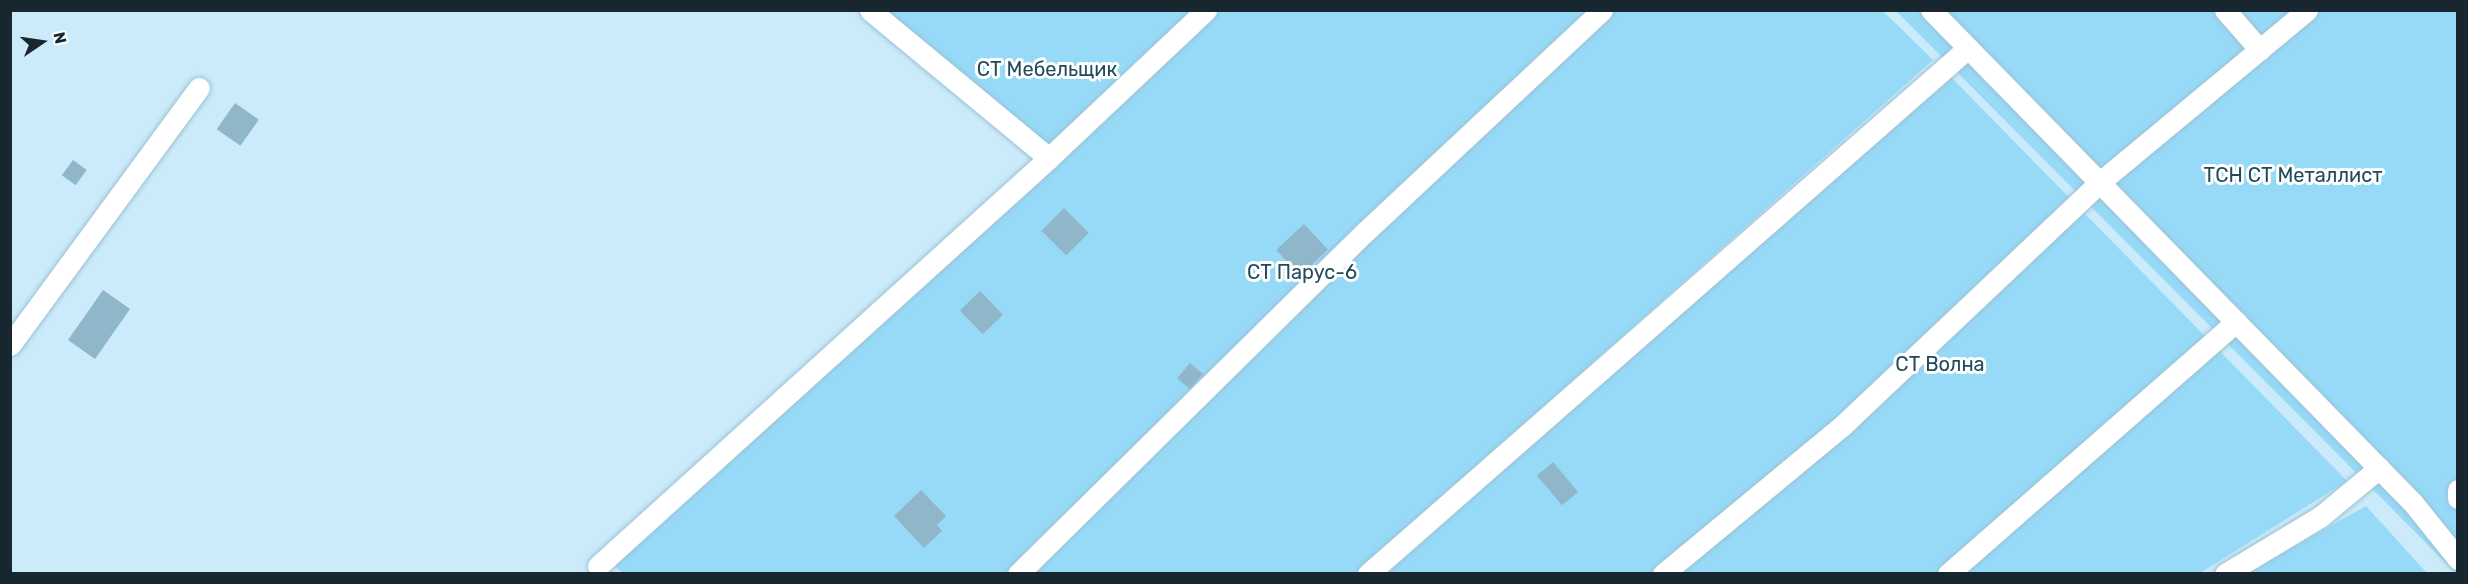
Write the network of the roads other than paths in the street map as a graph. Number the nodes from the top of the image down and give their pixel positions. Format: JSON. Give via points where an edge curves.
{"nodes":[{"id":1,"x":1206,"y":10,"type":"edge"},
{"id":2,"x":1602,"y":10,"type":"edge"},
{"id":3,"x":1931,"y":10,"type":"edge"},
{"id":4,"x":2225,"y":10,"type":"edge"},
{"id":5,"x":2307,"y":10,"type":"edge"},
{"id":6,"x":884,"y":14,"type":"edge"},
{"id":7,"x":1968,"y":48,"type":"junction"},
{"id":8,"x":2260,"y":50,"type":"junction"},
{"id":9,"x":199,"y":88,"type":"dead end"},
{"id":10,"x":1049,"y":158,"type":"junction"},
{"id":11,"x":2100,"y":182,"type":"junction"},
{"id":12,"x":2236,"y":322,"type":"junction"},
{"id":13,"x":10,"y":345,"type":"edge"},
{"id":14,"x":2379,"y":468,"type":"junction"},
{"id":15,"x":2457,"y":490,"type":"edge"},
{"id":16,"x":2457,"y":498,"type":"edge"},
{"id":17,"x":2457,"y":559,"type":"edge"},
{"id":18,"x":597,"y":571,"type":"edge"},
{"id":19,"x":1018,"y":573,"type":"edge"},
{"id":20,"x":1368,"y":573,"type":"edge"},
{"id":21,"x":1663,"y":573,"type":"edge"},
{"id":22,"x":1948,"y":573,"type":"edge"},
{"id":23,"x":2225,"y":573,"type":"edge"}],
"edges":[{"from":1,"to":10,"type":"street"},
{"from":2,"to":19,"type":"street","via":[[1366,231]]},
{"from":3,"to":7,"type":"street"},
{"from":4,"to":8,"type":"street"},
{"from":5,"to":8,"type":"street"},
{"from":6,"to":10,"type":"street"},
{"from":7,"to":11,"type":"street"},
{"from":7,"to":20,"type":"street"},
{"from":8,"to":11,"type":"street"},
{"from":9,"to":13,"type":"street"},
{"from":10,"to":18,"type":"street"},
{"from":11,"to":12,"type":"street"},
{"from":11,"to":21,"type":"street","via":[[1842,426]]},
{"from":12,"to":14,"type":"street"},
{"from":12,"to":22,"type":"street"},
{"from":14,"to":17,"type":"street","via":[[2414,503]]},
{"from":14,"to":23,"type":"street","via":[[2320,517]]},
{"from":15,"to":16,"type":"street"}]}
